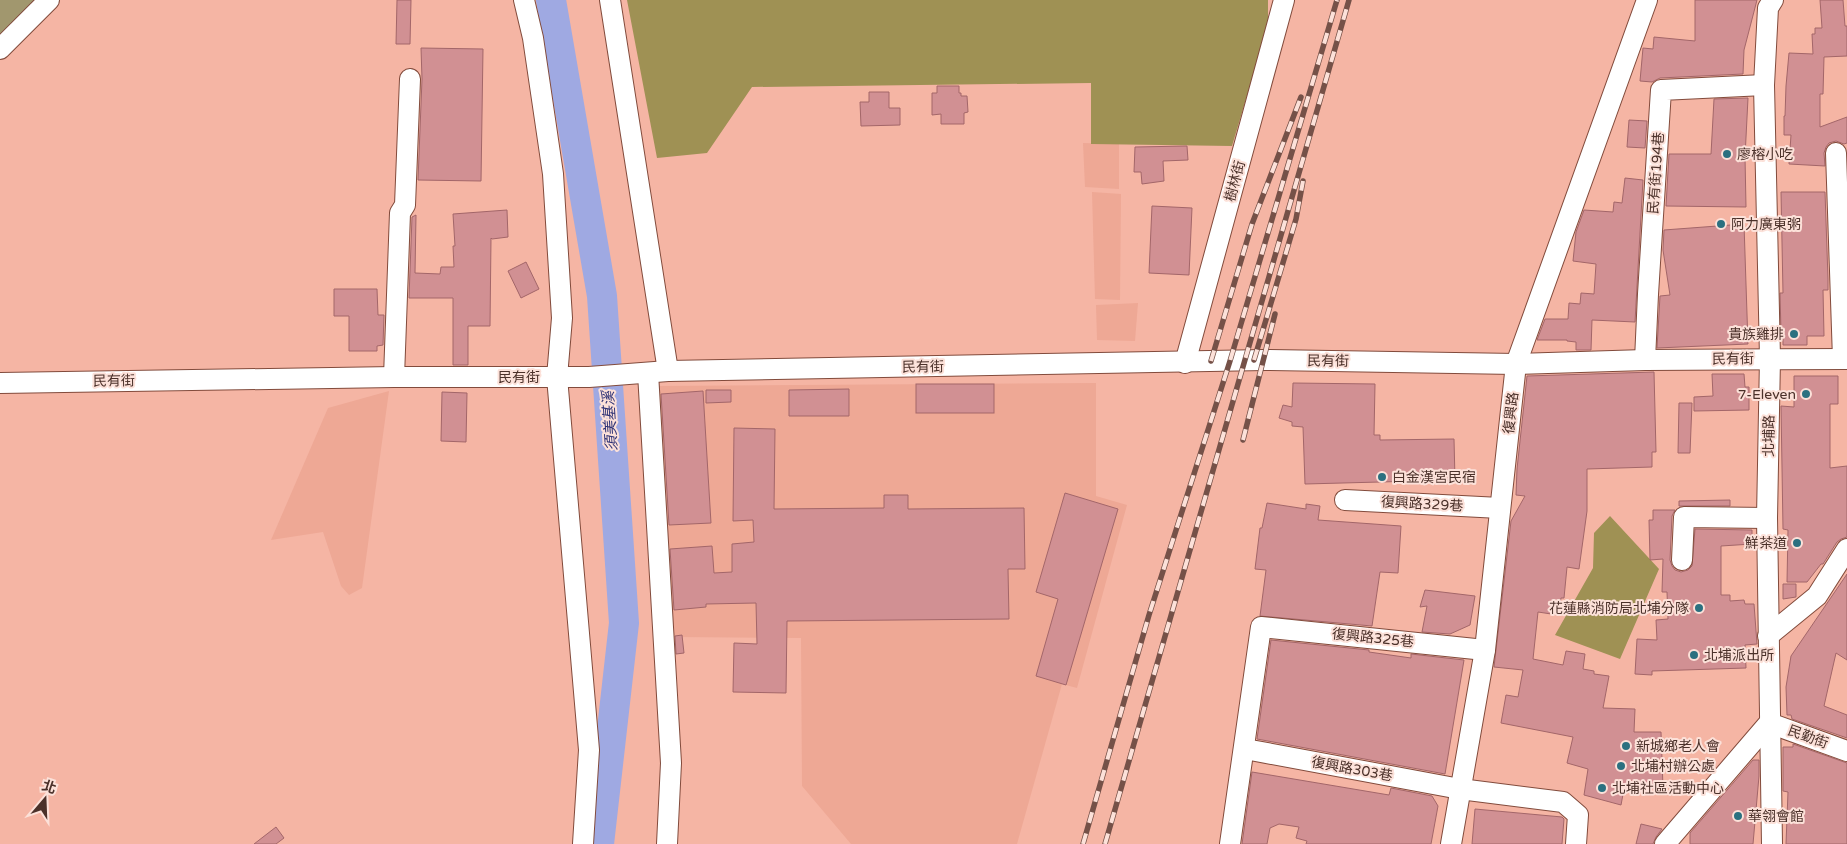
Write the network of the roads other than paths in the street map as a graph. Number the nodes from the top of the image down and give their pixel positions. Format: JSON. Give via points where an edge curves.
{"nodes":[{"id":1,"x":49,"y":0,"type":"edge"},
{"id":2,"x":524,"y":0,"type":"edge"},
{"id":3,"x":610,"y":0,"type":"edge"},
{"id":4,"x":1284,"y":0,"type":"edge"},
{"id":5,"x":1647,"y":0,"type":"edge"},
{"id":6,"x":1769,"y":3,"type":"edge"},
{"id":7,"x":0,"y":49,"type":"edge"},
{"id":8,"x":410,"y":79,"type":"dead end"},
{"id":9,"x":1764,"y":85,"type":"junction"},
{"id":10,"x":1836,"y":153,"type":"dead end"},
{"id":11,"x":1770,"y":358,"type":"junction"},
{"id":12,"x":1845,"y":359,"type":"edge"},
{"id":13,"x":1646,"y":360,"type":"junction"},
{"id":14,"x":1185,"y":362,"type":"junction"},
{"id":15,"x":1516,"y":364,"type":"junction"},
{"id":16,"x":668,"y":371,"type":"junction"},
{"id":17,"x":648,"y":373,"type":"junction"},
{"id":18,"x":394,"y":377,"type":"junction"},
{"id":19,"x":557,"y":377,"type":"junction"},
{"id":20,"x":0,"y":383,"type":"edge"},
{"id":21,"x":1345,"y":500,"type":"dead end"},
{"id":22,"x":1500,"y":508,"type":"junction"},
{"id":23,"x":1767,"y":518,"type":"junction"},
{"id":24,"x":1847,"y":549,"type":"edge"},
{"id":25,"x":1682,"y":560,"type":"dead end"},
{"id":26,"x":1768,"y":636,"type":"junction"},
{"id":27,"x":1485,"y":650,"type":"junction"},
{"id":28,"x":1769,"y":722,"type":"junction"},
{"id":29,"x":1244,"y":749,"type":"junction"},
{"id":30,"x":1847,"y":751,"type":"edge"},
{"id":31,"x":1460,"y":789,"type":"junction"},
{"id":32,"x":583,"y":844,"type":"edge"},
{"id":33,"x":667,"y":844,"type":"edge"},
{"id":34,"x":1230,"y":844,"type":"edge"},
{"id":35,"x":1451,"y":844,"type":"edge"},
{"id":36,"x":1576,"y":844,"type":"edge"},
{"id":37,"x":1665,"y":844,"type":"edge"},
{"id":38,"x":1772,"y":844,"type":"edge"}],
"edges":[{"from":1,"to":7,"type":"street"},
{"from":2,"to":19,"type":"street","via":[[533,38],[553,174],[562,318]]},
{"from":3,"to":16,"type":"street"},
{"from":4,"to":14,"type":"street","name":"樹林街"},
{"from":5,"to":15,"type":"street","name":"復興路"},
{"from":6,"to":9,"type":"street","name":"北埔路"},
{"from":8,"to":18,"type":"street","via":[[405,206],[400,213]]},
{"from":9,"to":11,"type":"street","name":"北埔路"},
{"from":9,"to":13,"type":"street","name":"民有街194巷","via":[[1661,90]]},
{"from":10,"to":12,"type":"street"},
{"from":11,"to":12,"type":"street","name":"民有街"},
{"from":11,"to":13,"type":"street","name":"民有街"},
{"from":11,"to":23,"type":"street","name":"北埔路"},
{"from":13,"to":15,"type":"street","name":"民有街"},
{"from":14,"to":15,"type":"street","name":"民有街","via":[[1281,360]]},
{"from":14,"to":16,"type":"street","name":"民有街"},
{"from":15,"to":22,"type":"street","name":"復興路"},
{"from":16,"to":17,"type":"street","name":"民有街"},
{"from":17,"to":19,"type":"street","name":"民有街"},
{"from":17,"to":33,"type":"street","via":[[671,763]]},
{"from":18,"to":19,"type":"street","name":"民有街"},
{"from":18,"to":20,"type":"street","name":"民有街"},
{"from":19,"to":32,"type":"street","via":[[589,750]]},
{"from":21,"to":22,"type":"street","name":"復興路329巷"},
{"from":22,"to":27,"type":"street","name":"復興路"},
{"from":23,"to":25,"type":"street","via":[[1684,517]]},
{"from":23,"to":26,"type":"street","name":"北埔路"},
{"from":24,"to":26,"type":"street","via":[[1817,596]]},
{"from":26,"to":28,"type":"street","name":"北埔路"},
{"from":27,"to":29,"type":"street","name":"復興路325巷","via":[[1261,627]]},
{"from":27,"to":31,"type":"street","name":"復興路"},
{"from":28,"to":30,"type":"street","name":"民勤街"},
{"from":28,"to":37,"type":"street"},
{"from":28,"to":38,"type":"street","name":"北埔路"},
{"from":29,"to":31,"type":"street","name":"復興路303巷"},
{"from":29,"to":34,"type":"street"},
{"from":31,"to":35,"type":"street","name":"復興路"},
{"from":31,"to":36,"type":"street","name":"復興路303巷","via":[[1563,802],[1578,815]]}]}
